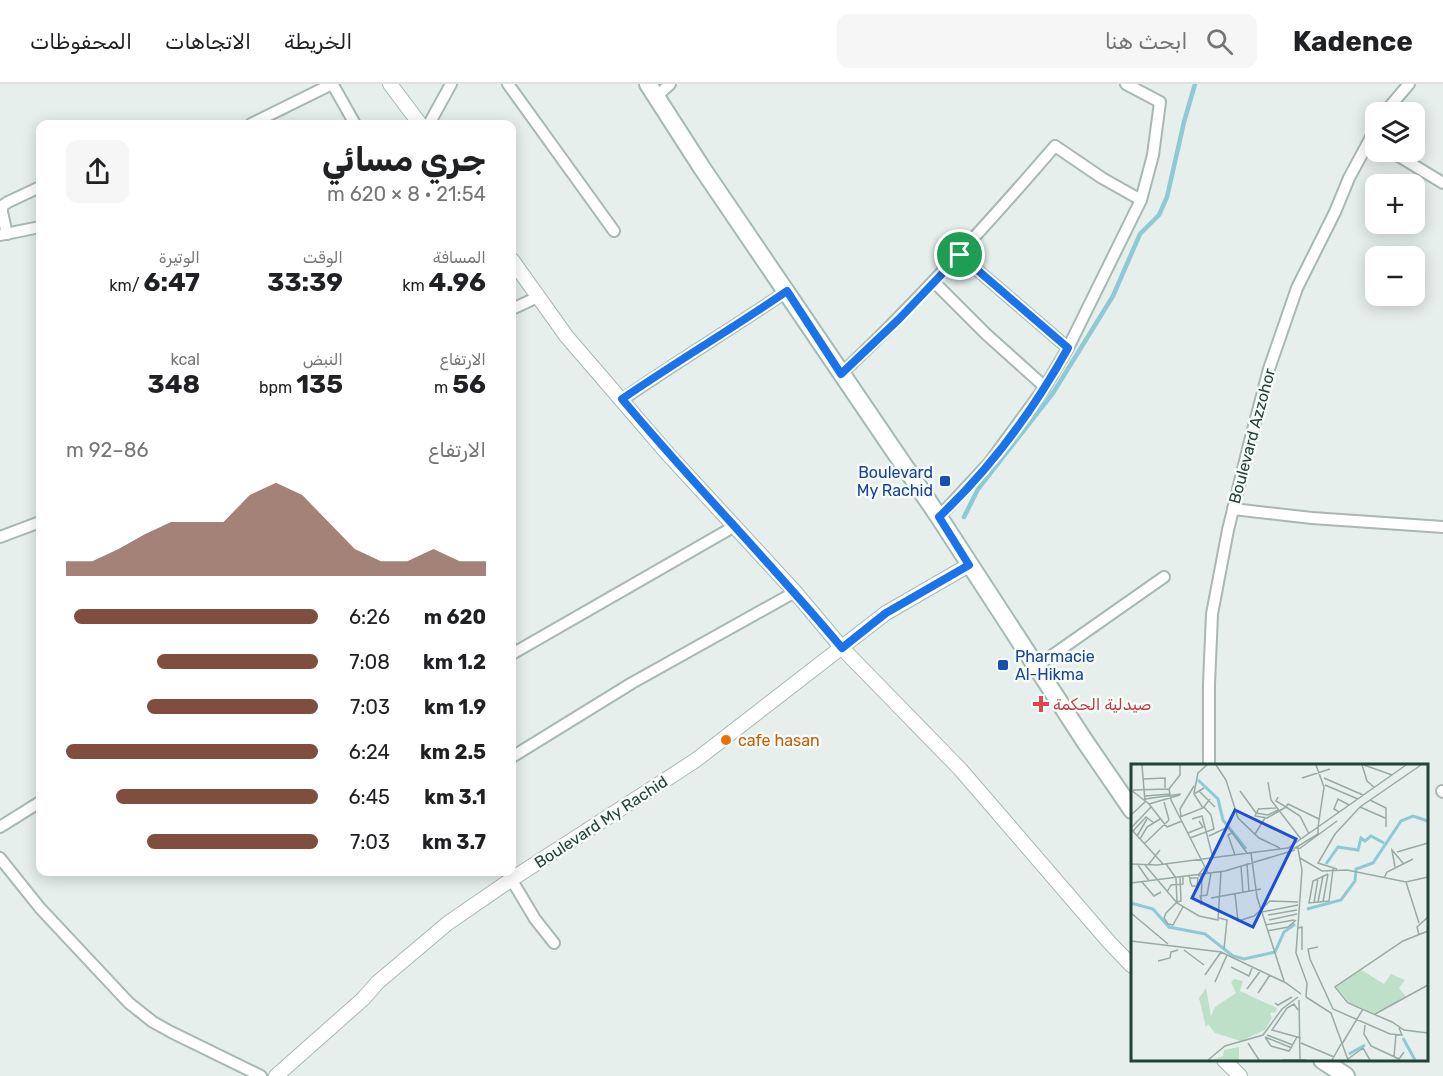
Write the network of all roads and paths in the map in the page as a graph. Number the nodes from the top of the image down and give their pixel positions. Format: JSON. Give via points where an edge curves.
{"nodes":[{"id":1,"x":333,"y":84,"type":"edge"},
{"id":2,"x":390,"y":84,"type":"edge"},
{"id":3,"x":451,"y":84,"type":"edge"},
{"id":4,"x":508,"y":84,"type":"edge"},
{"id":5,"x":670,"y":84,"type":"edge"},
{"id":6,"x":1126,"y":84,"type":"edge"},
{"id":7,"x":1409,"y":84,"type":"edge"},
{"id":8,"x":652,"y":90,"type":"edge"},
{"id":9,"x":1394,"y":102,"type":"edge"},
{"id":10,"x":259,"y":120,"type":"edge"},
{"id":11,"x":353,"y":120,"type":"edge"},
{"id":12,"x":417,"y":120,"type":"edge"},
{"id":13,"x":431,"y":120,"type":"edge"},
{"id":14,"x":1365,"y":151,"type":"edge"},
{"id":15,"x":1408,"y":162,"type":"edge"},
{"id":16,"x":1443,"y":183,"type":"edge"},
{"id":17,"x":36,"y":189,"type":"edge"},
{"id":18,"x":1141,"y":200,"type":"junction"},
{"id":19,"x":36,"y":228,"type":"edge"},
{"id":20,"x":614,"y":231,"type":"dead end"},
{"id":21,"x":4,"y":235,"type":"edge"},
{"id":22,"x":960,"y":255,"type":"junction"},
{"id":23,"x":516,"y":266,"type":"edge"},
{"id":24,"x":934,"y":282,"type":"junction"},
{"id":25,"x":787,"y":291,"type":"junction"},
{"id":26,"x":538,"y":297,"type":"junction"},
{"id":27,"x":516,"y":307,"type":"edge"},
{"id":28,"x":1068,"y":348,"type":"junction"},
{"id":29,"x":841,"y":374,"type":"junction"},
{"id":30,"x":1045,"y":387,"type":"junction"},
{"id":31,"x":622,"y":399,"type":"junction"},
{"id":32,"x":1233,"y":509,"type":"junction"},
{"id":33,"x":939,"y":517,"type":"junction"},
{"id":34,"x":36,"y":524,"type":"edge"},
{"id":35,"x":735,"y":526,"type":"junction"},
{"id":36,"x":1443,"y":527,"type":"edge"},
{"id":37,"x":0,"y":537,"type":"edge"},
{"id":38,"x":969,"y":565,"type":"junction"},
{"id":39,"x":1164,"y":577,"type":"dead end"},
{"id":40,"x":795,"y":592,"type":"junction"},
{"id":41,"x":842,"y":648,"type":"junction"},
{"id":42,"x":516,"y":652,"type":"edge"},
{"id":43,"x":1036,"y":666,"type":"junction"},
{"id":44,"x":516,"y":755,"type":"edge"},
{"id":45,"x":1209,"y":764,"type":"edge"},
{"id":46,"x":36,"y":804,"type":"edge"},
{"id":47,"x":1131,"y":809,"type":"edge"},
{"id":48,"x":0,"y":827,"type":"edge"},
{"id":49,"x":0,"y":858,"type":"edge"},
{"id":50,"x":516,"y":871,"type":"edge"},
{"id":51,"x":508,"y":876,"type":"edge"},
{"id":52,"x":510,"y":876,"type":"edge"},
{"id":53,"x":554,"y":943,"type":"dead end"},
{"id":54,"x":1131,"y":965,"type":"edge"},
{"id":55,"x":1226,"y":1061,"type":"edge"},
{"id":56,"x":1325,"y":1061,"type":"edge"},
{"id":57,"x":261,"y":1076,"type":"edge"},
{"id":58,"x":276,"y":1076,"type":"edge"},
{"id":59,"x":1240,"y":1076,"type":"edge"},
{"id":60,"x":1346,"y":1076,"type":"edge"}],
"edges":[{"from":1,"to":10,"type":"street"},
{"from":1,"to":11,"type":"street"},
{"from":2,"to":12,"type":"street"},
{"from":3,"to":13,"type":"street"},
{"from":4,"to":20,"type":"street"},
{"from":5,"to":8,"type":"street"},
{"from":6,"to":18,"type":"street","via":[[1160,102],[1153,155]]},
{"from":7,"to":9,"type":"street"},
{"from":8,"to":25,"type":"main road"},
{"from":14,"to":32,"type":"street","name":"Boulevard Azzohor","via":[[1297,288],[1269,369]]},
{"from":15,"to":16,"type":"street"},
{"from":17,"to":21,"type":"street","via":[[2,206]]},
{"from":18,"to":22,"type":"street","via":[[1055,146]]},
{"from":18,"to":28,"type":"street"},
{"from":19,"to":21,"type":"street"},
{"from":22,"to":24,"type":"street"},
{"from":22,"to":28,"type":"street"},
{"from":23,"to":26,"type":"street"},
{"from":24,"to":29,"type":"street"},
{"from":24,"to":30,"type":"street"},
{"from":25,"to":29,"type":"main road"},
{"from":25,"to":31,"type":"street"},
{"from":26,"to":27,"type":"street"},
{"from":26,"to":31,"type":"street","via":[[567,337]]},
{"from":28,"to":30,"type":"street"},
{"from":29,"to":33,"type":"main road"},
{"from":30,"to":33,"type":"street","via":[[990,462]]},
{"from":31,"to":35,"type":"street"},
{"from":32,"to":36,"type":"street"},
{"from":32,"to":45,"type":"street","name":"Boulevard Azzohor","via":[[1212,614]]},
{"from":33,"to":38,"type":"main road"},
{"from":34,"to":37,"type":"street"},
{"from":35,"to":40,"type":"street"},
{"from":35,"to":42,"type":"street"},
{"from":38,"to":41,"type":"street","name":"Boulevard My Rachid","via":[[886,613]]},
{"from":38,"to":43,"type":"main road"},
{"from":39,"to":43,"type":"street"},
{"from":40,"to":41,"type":"street"},
{"from":40,"to":44,"type":"street","via":[[632,683]]},
{"from":41,"to":50,"type":"street","name":"Boulevard My Rachid","via":[[696,760]]},
{"from":41,"to":54,"type":"street","via":[[960,769]]},
{"from":43,"to":47,"type":"main road"},
{"from":46,"to":48,"type":"street"},
{"from":49,"to":57,"type":"street","via":[[40,908],[129,1003],[171,1032]]},
{"from":51,"to":58,"type":"street","name":"Boulevard My Rachid","via":[[429,939]]},
{"from":52,"to":53,"type":"street"},
{"from":55,"to":59,"type":"street"},
{"from":56,"to":60,"type":"main road"}]}
